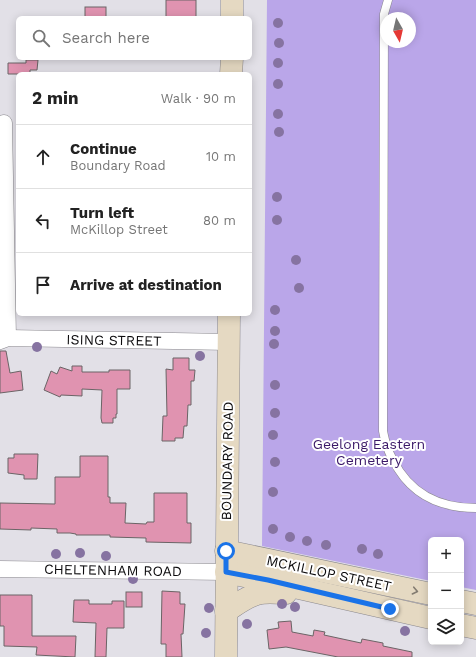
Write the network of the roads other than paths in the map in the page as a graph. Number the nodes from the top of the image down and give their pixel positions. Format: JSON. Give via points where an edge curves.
{"nodes":[{"id":1,"x":232,"y":0,"type":"edge"},
{"id":2,"x":388,"y":0,"type":"edge"},
{"id":3,"x":232,"y":16,"type":"edge"},
{"id":4,"x":232,"y":60,"type":"edge"},
{"id":5,"x":231,"y":72,"type":"edge"},
{"id":6,"x":4,"y":123,"type":"dead end"},
{"id":7,"x":229,"y":316,"type":"edge"},
{"id":8,"x":4,"y":340,"type":"edge"},
{"id":9,"x":228,"y":342,"type":"junction"},
{"id":10,"x":476,"y":508,"type":"edge"},
{"id":11,"x":226,"y":562,"type":"junction"},
{"id":12,"x":0,"y":569,"type":"edge"},
{"id":13,"x":309,"y":590,"type":"junction"},
{"id":14,"x":428,"y":594,"type":"edge"},
{"id":15,"x":464,"y":602,"type":"edge"},
{"id":16,"x":476,"y":604,"type":"edge"},
{"id":17,"x":226,"y":611,"type":"junction"},
{"id":18,"x":428,"y":617,"type":"edge"},
{"id":19,"x":464,"y":626,"type":"edge"},
{"id":20,"x":476,"y":628,"type":"edge"},
{"id":21,"x":226,"y":657,"type":"edge"}],
"edges":[{"from":1,"to":3,"type":"street"},
{"from":2,"to":10,"type":"lane","via":[[384,14],[383,431],[387,448],[398,469],[410,484],[426,497],[446,504]]},
{"from":4,"to":5,"type":"street"},
{"from":6,"to":8,"type":"street"},
{"from":7,"to":9,"type":"street","name":"BOUNDARY ROAD"},
{"from":8,"to":9,"type":"street","name":"ISING STREET"},
{"from":9,"to":11,"type":"street","name":"BOUNDARY ROAD"},
{"from":11,"to":12,"type":"street","name":"CHELTENHAM ROAD"},
{"from":11,"to":13,"type":"street","name":"MCKILLOP STREET","via":[[268,580]]},
{"from":11,"to":14,"type":"street","name":"MCKILLOP STREET","one_way":true},
{"from":11,"to":17,"type":"street","name":"BOUNDARY ROAD"},
{"from":13,"to":17,"type":"street","via":[[257,594]]},
{"from":13,"to":18,"type":"street","name":"MCKILLOP STREET"},
{"from":15,"to":16,"type":"street"},
{"from":17,"to":21,"type":"street","name":"BOUNDARY ROAD"},
{"from":19,"to":20,"type":"street"}]}
